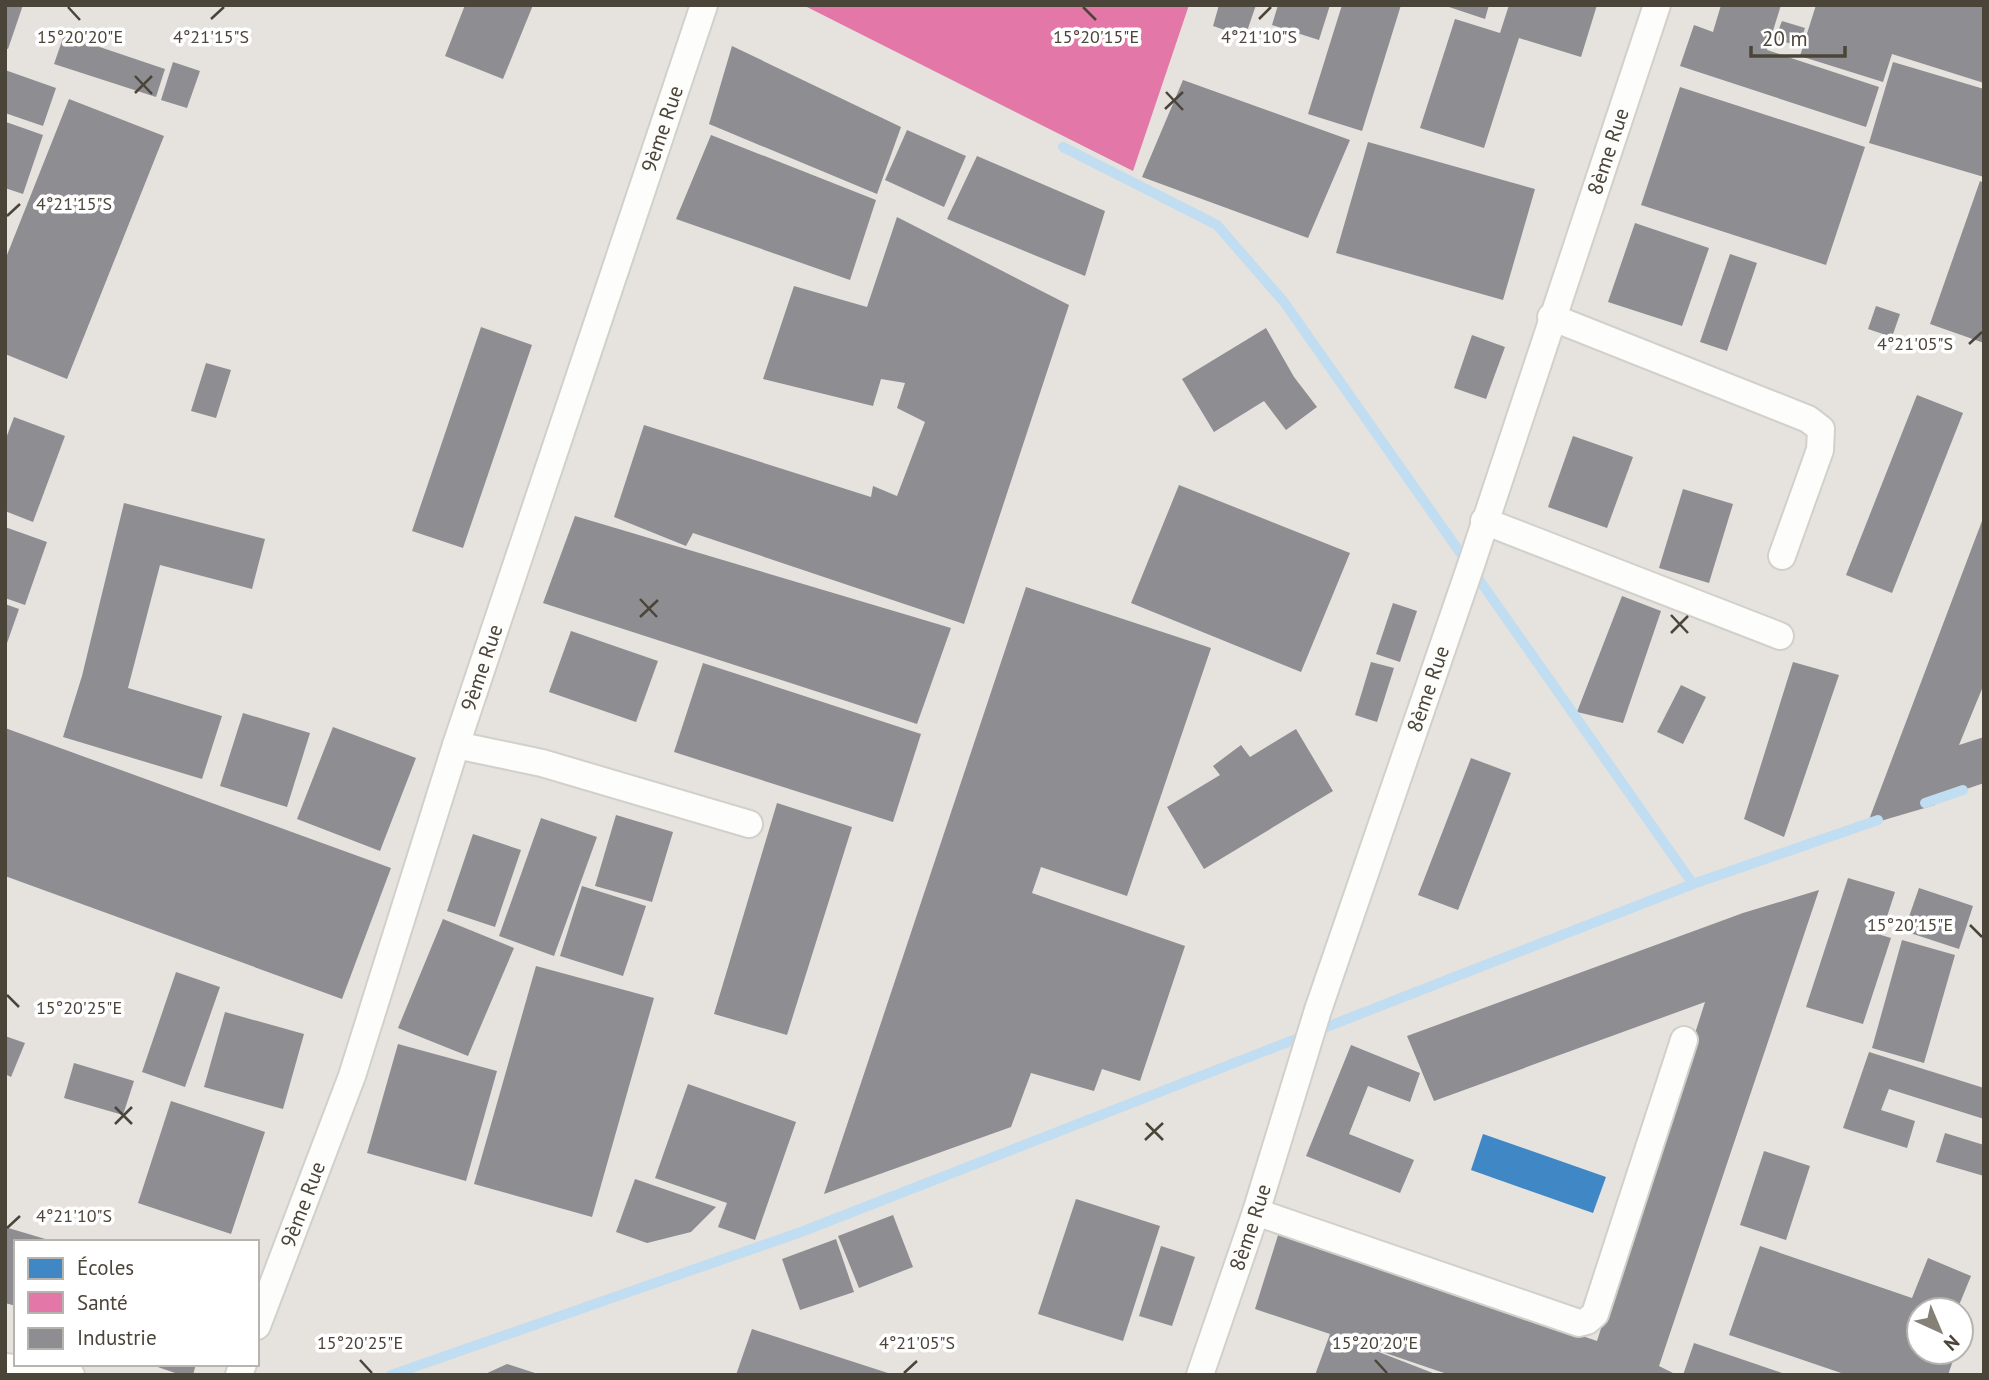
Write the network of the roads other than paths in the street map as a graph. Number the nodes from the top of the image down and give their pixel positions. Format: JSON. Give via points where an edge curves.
{"nodes":[{"id":1,"x":704,"y":5,"type":"edge"},
{"id":2,"x":1657,"y":5,"type":"edge"},
{"id":3,"x":1551,"y":317,"type":"junction"},
{"id":4,"x":1484,"y":521,"type":"junction"},
{"id":5,"x":1782,"y":556,"type":"dead end"},
{"id":6,"x":1780,"y":636,"type":"dead end"},
{"id":7,"x":456,"y":745,"type":"junction"},
{"id":8,"x":750,"y":824,"type":"dead end"},
{"id":9,"x":1684,"y":1040,"type":"dead end"},
{"id":10,"x":1256,"y":1212,"type":"junction"},
{"id":11,"x":259,"y":1321,"type":"edge"},
{"id":12,"x":5,"y":1367,"type":"edge"},
{"id":13,"x":71,"y":1375,"type":"edge"},
{"id":14,"x":1200,"y":1375,"type":"edge"}],
"edges":[{"from":1,"to":7,"type":"street","name":"9ème Rue"},
{"from":2,"to":3,"type":"street","name":"8ème Rue"},
{"from":3,"to":4,"type":"street","name":"8ème Rue"},
{"from":3,"to":5,"type":"street","via":[[1808,419],[1821,429],[1820,450]]},
{"from":4,"to":6,"type":"street"},
{"from":4,"to":10,"type":"street","name":"8ème Rue","via":[[1318,1010]]},
{"from":7,"to":8,"type":"street","via":[[542,763]]},
{"from":7,"to":11,"type":"street","name":"9ème Rue","via":[[352,1076]]},
{"from":9,"to":10,"type":"street","via":[[1595,1314],[1587,1321],[1579,1323]]},
{"from":10,"to":14,"type":"street","name":"8ème Rue"},
{"from":12,"to":13,"type":"street"}]}
